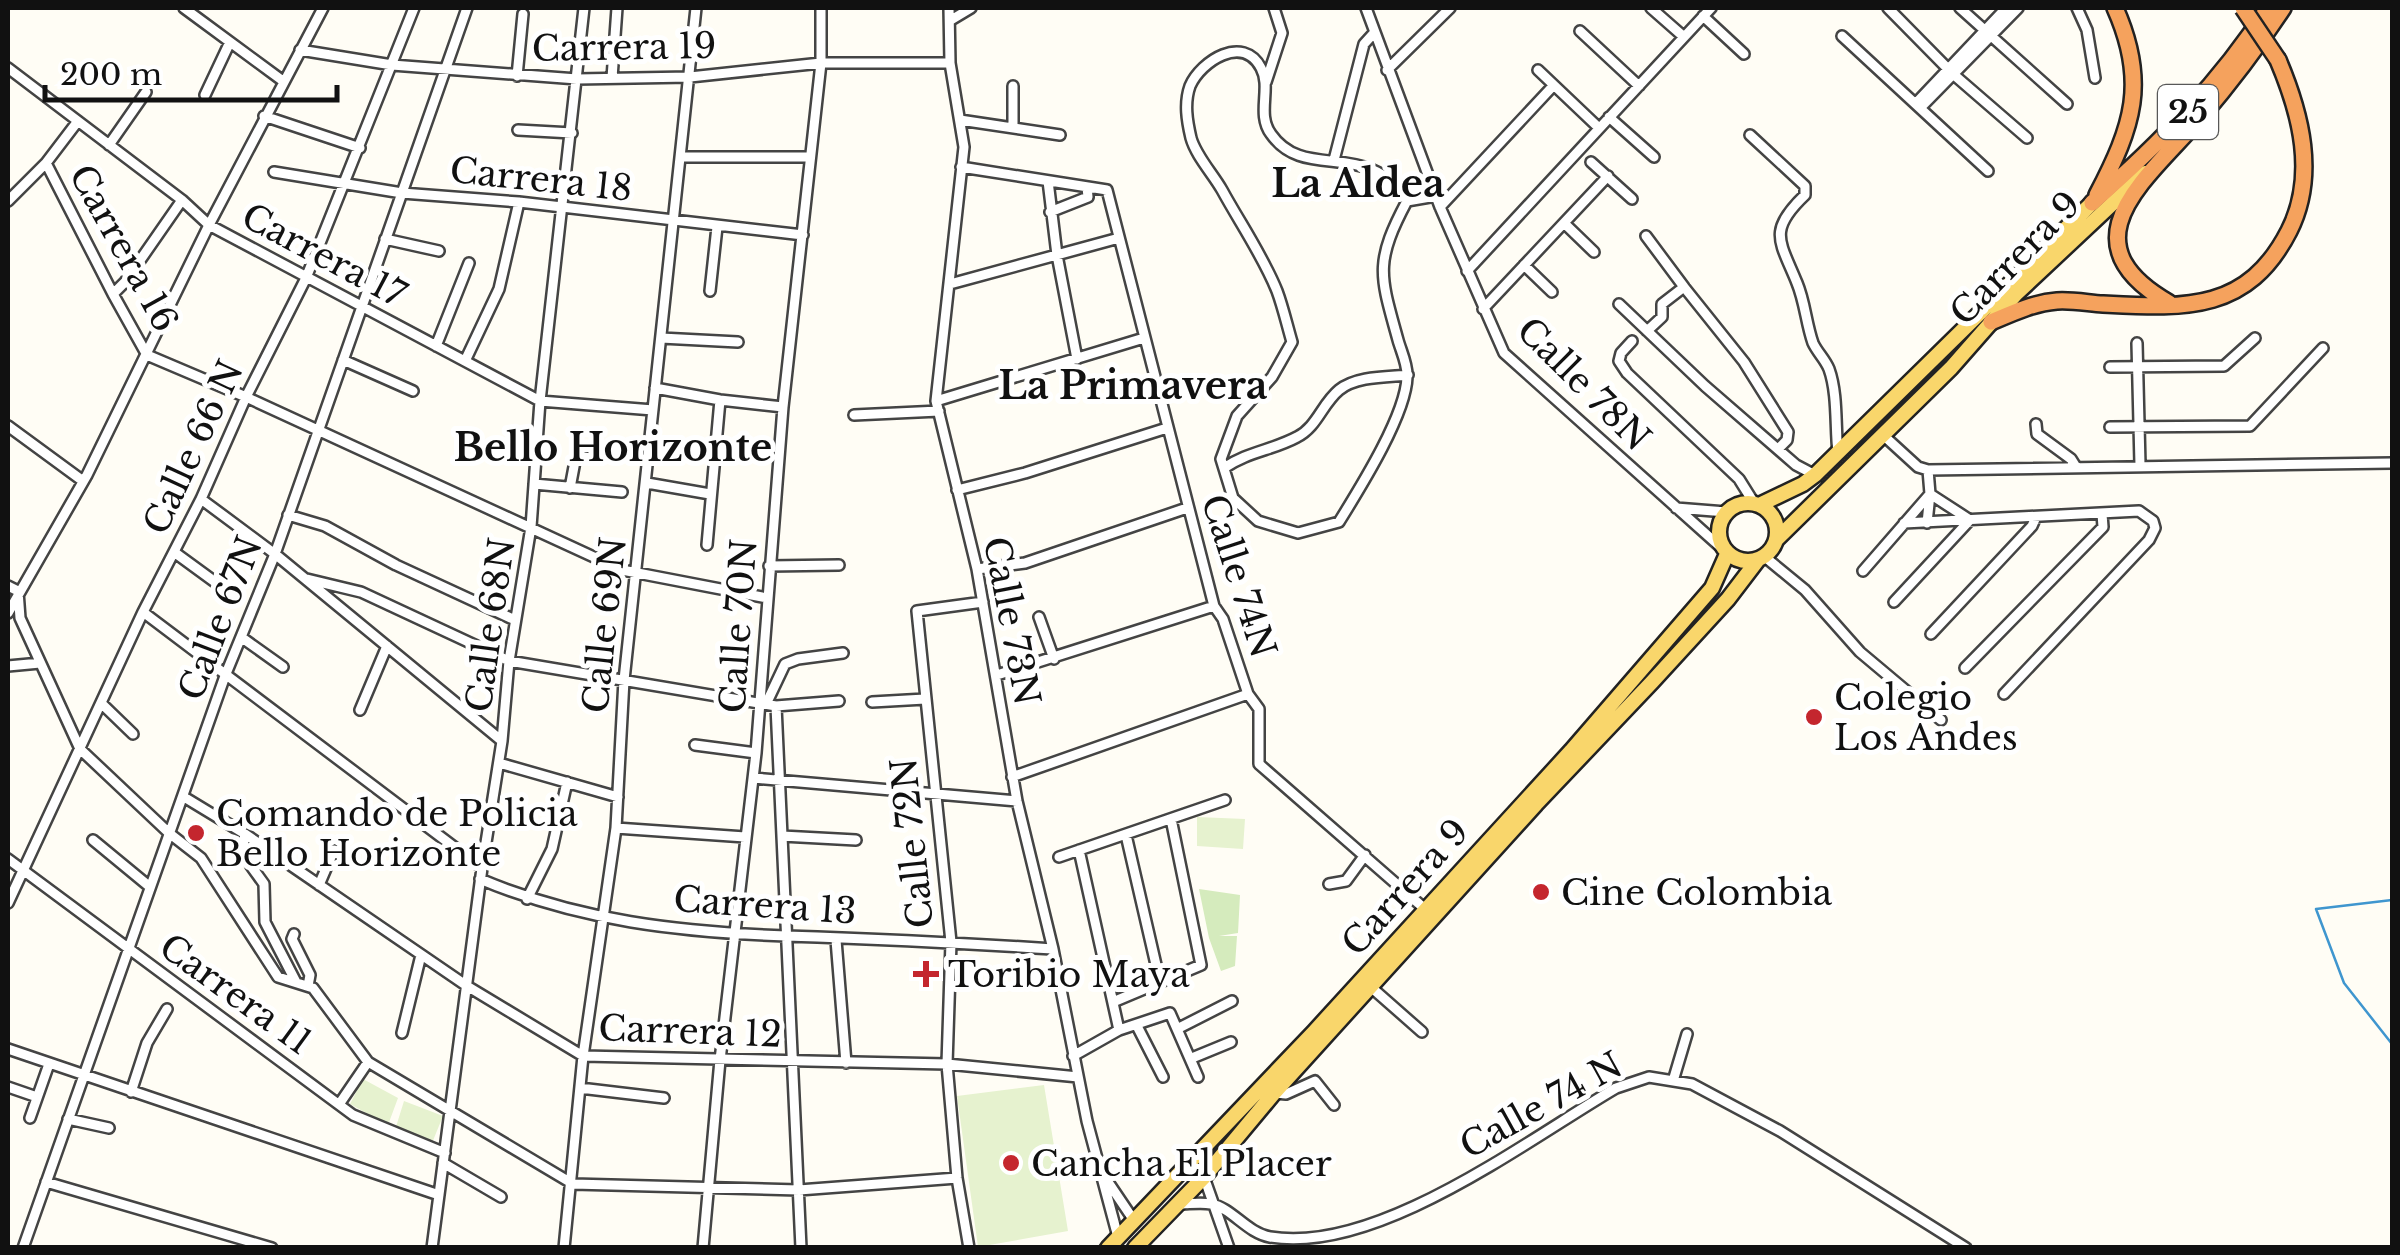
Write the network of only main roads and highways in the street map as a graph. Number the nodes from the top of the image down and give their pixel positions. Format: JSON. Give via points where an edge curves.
{"nodes":[{"id":1,"x":2115,"y":8,"type":"edge"},
{"id":2,"x":2243,"y":8,"type":"edge"},
{"id":3,"x":2268,"y":8,"type":"edge"},
{"id":4,"x":2283,"y":8,"type":"edge"},
{"id":5,"x":2152,"y":167,"type":"junction"},
{"id":6,"x":2092,"y":203,"type":"junction"},
{"id":7,"x":2172,"y":305,"type":"junction"},
{"id":8,"x":1991,"y":322,"type":"junction"},
{"id":9,"x":1757,"y":504,"type":"junction"},
{"id":10,"x":1777,"y":539,"type":"junction"},
{"id":11,"x":1726,"y":552,"type":"junction"},
{"id":12,"x":1761,"y":559,"type":"junction"},
{"id":13,"x":1117,"y":1244,"type":"edge"},
{"id":14,"x":1135,"y":1248,"type":"edge"}],
"edges":[{"from":1,"to":6,"type":"highway","via":[[2128,37],[2134,98],[2130,126]]},
{"from":2,"to":7,"type":"highway","bridge":true,"via":[[2278,60],[2297,111],[2304,177],[2291,227],[2263,271],[2208,301]]},
{"from":3,"to":6,"type":"highway","name":"Carrera 9","number":"25","via":[[2187,112]]},
{"from":4,"to":5,"type":"highway","name":"Carrera 9","number":"25","via":[[2256,49]]},
{"from":5,"to":7,"type":"highway","via":[[2120,216],[2116,243],[2135,280]]},
{"from":5,"to":8,"type":"main road","name":"Carrera 9"},
{"from":6,"to":9,"type":"main road","name":"Carrera 9","via":[[1814,475]]},
{"from":7,"to":8,"type":"highway","via":[[2058,300]]},
{"from":8,"to":10,"type":"main road","name":"Carrera 9"},
{"from":9,"to":10,"type":"main road","via":[[1772,515]]},
{"from":9,"to":11,"type":"main road","via":[[1726,512],[1719,524]]},
{"from":10,"to":12,"type":"main road"},
{"from":11,"to":12,"type":"main road","via":[[1736,560]]},
{"from":11,"to":13,"type":"main road","name":"Carrera 9","via":[[1712,588],[1571,751]]},
{"from":12,"to":14,"type":"main road","name":"Carrera 9"}]}
